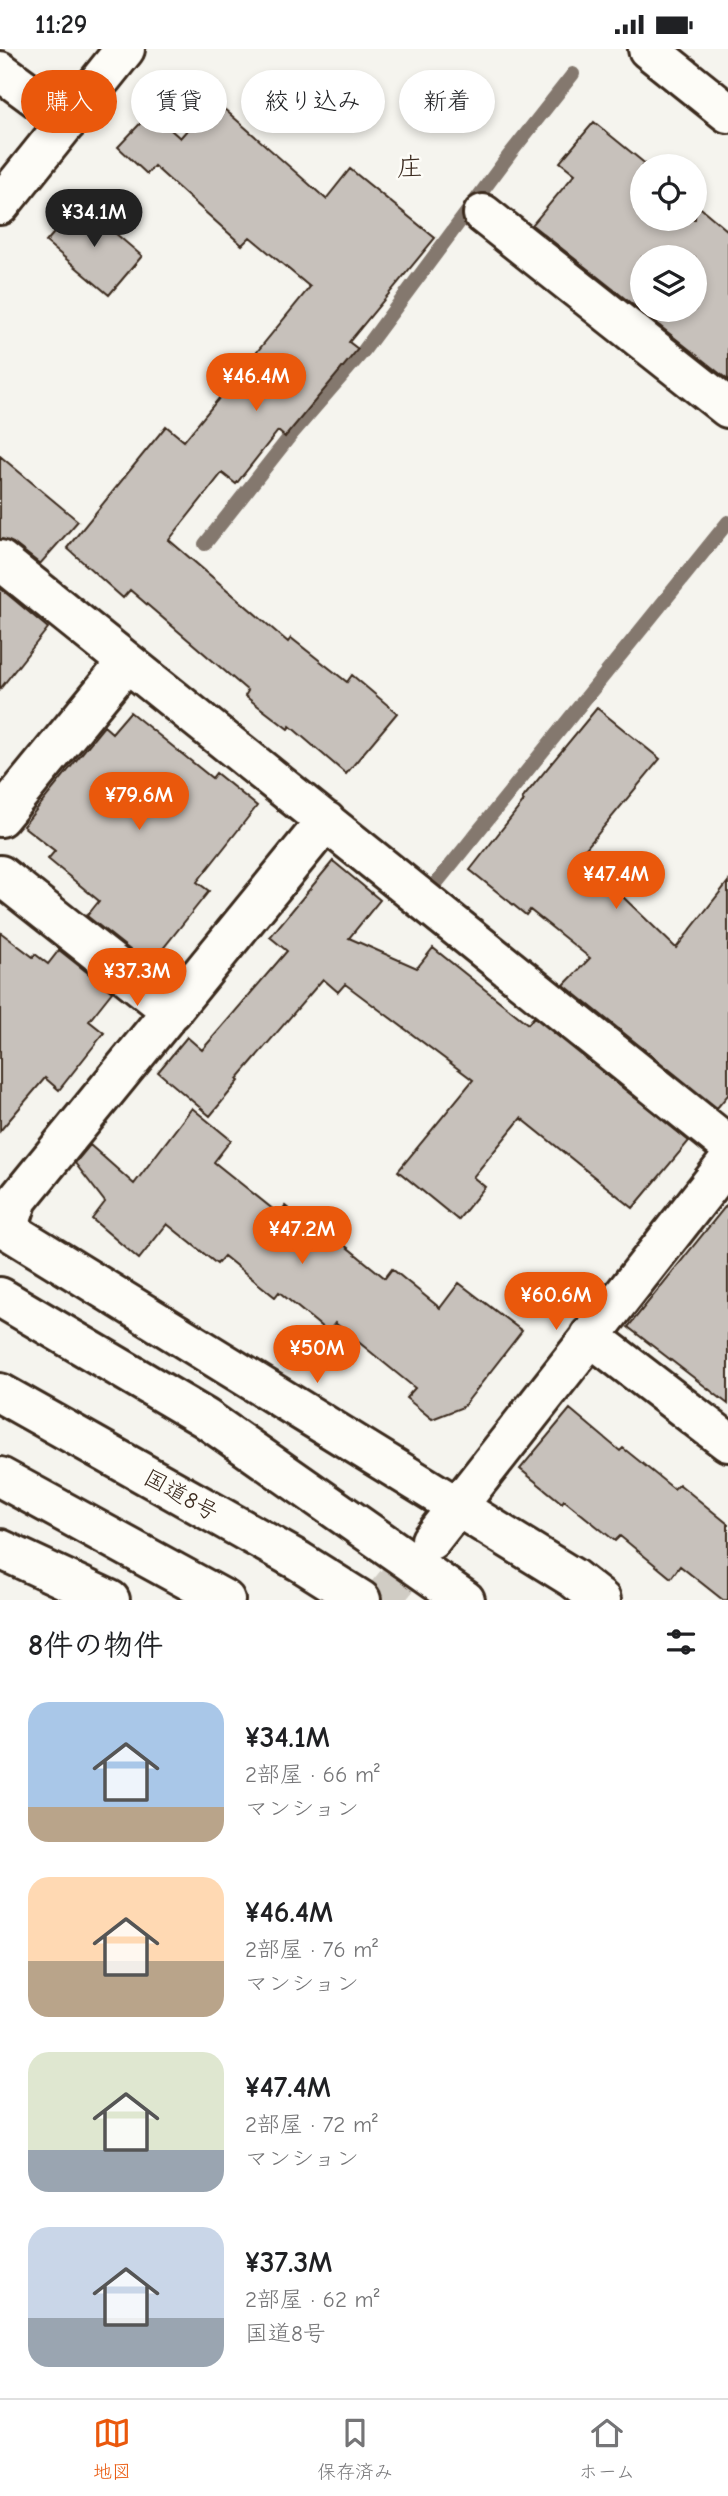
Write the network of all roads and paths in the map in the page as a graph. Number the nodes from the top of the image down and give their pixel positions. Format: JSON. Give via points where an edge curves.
{"nodes":[{"id":1,"x":125,"y":49,"type":"edge"},
{"id":2,"x":648,"y":49,"type":"edge"},
{"id":3,"x":108,"y":70,"type":"edge"},
{"id":4,"x":0,"y":71,"type":"edge"},
{"id":5,"x":21,"y":86,"type":"edge"},
{"id":6,"x":728,"y":113,"type":"edge"},
{"id":7,"x":58,"y":133,"type":"edge"},
{"id":8,"x":0,"y":205,"type":"edge"},
{"id":9,"x":483,"y":213,"type":"dead end"},
{"id":10,"x":728,"y":408,"type":"edge"},
{"id":11,"x":0,"y":559,"type":"edge"},
{"id":12,"x":127,"y":662,"type":"junction"},
{"id":13,"x":0,"y":817,"type":"edge"},
{"id":14,"x":326,"y":821,"type":"junction"},
{"id":15,"x":0,"y":875,"type":"edge"},
{"id":16,"x":172,"y":1011,"type":"junction"},
{"id":17,"x":728,"y":1145,"type":"edge"},
{"id":18,"x":728,"y":1162,"type":"edge"},
{"id":19,"x":4,"y":1227,"type":"edge"},
{"id":20,"x":0,"y":1297,"type":"edge"},
{"id":21,"x":590,"y":1336,"type":"junction"},
{"id":22,"x":0,"y":1393,"type":"edge"},
{"id":23,"x":728,"y":1442,"type":"edge"},
{"id":24,"x":0,"y":1477,"type":"edge"},
{"id":25,"x":457,"y":1506,"type":"junction"},
{"id":26,"x":431,"y":1540,"type":"tunnel mouth"},
{"id":27,"x":0,"y":1549,"type":"edge"},
{"id":28,"x":110,"y":1600,"type":"edge"},
{"id":29,"x":225,"y":1600,"type":"edge"},
{"id":30,"x":361,"y":1600,"type":"edge"},
{"id":31,"x":465,"y":1600,"type":"edge"},
{"id":32,"x":601,"y":1600,"type":"edge"}],
"edges":[{"from":1,"to":3,"type":"main road"},
{"from":2,"to":6,"type":"main road"},
{"from":4,"to":5,"type":"main road"},
{"from":7,"to":8,"type":"main road"},
{"from":9,"to":10,"type":"main road"},
{"from":11,"to":12,"type":"main road"},
{"from":12,"to":13,"type":"main road"},
{"from":12,"to":14,"type":"main road"},
{"from":14,"to":16,"type":"main road"},
{"from":14,"to":17,"type":"main road"},
{"from":15,"to":16,"type":"main road"},
{"from":16,"to":19,"type":"main road","via":[[18,1199]]},
{"from":18,"to":21,"type":"main road"},
{"from":19,"to":25,"type":"main road"},
{"from":20,"to":31,"type":"main road","via":[[205,1418]]},
{"from":21,"to":23,"type":"main road"},
{"from":21,"to":25,"type":"main road"},
{"from":22,"to":30,"type":"main road","name":"国道8号"},
{"from":24,"to":29,"type":"main road"},
{"from":25,"to":26,"type":"main road"},
{"from":25,"to":32,"type":"main road"},
{"from":27,"to":28,"type":"main road"}]}
